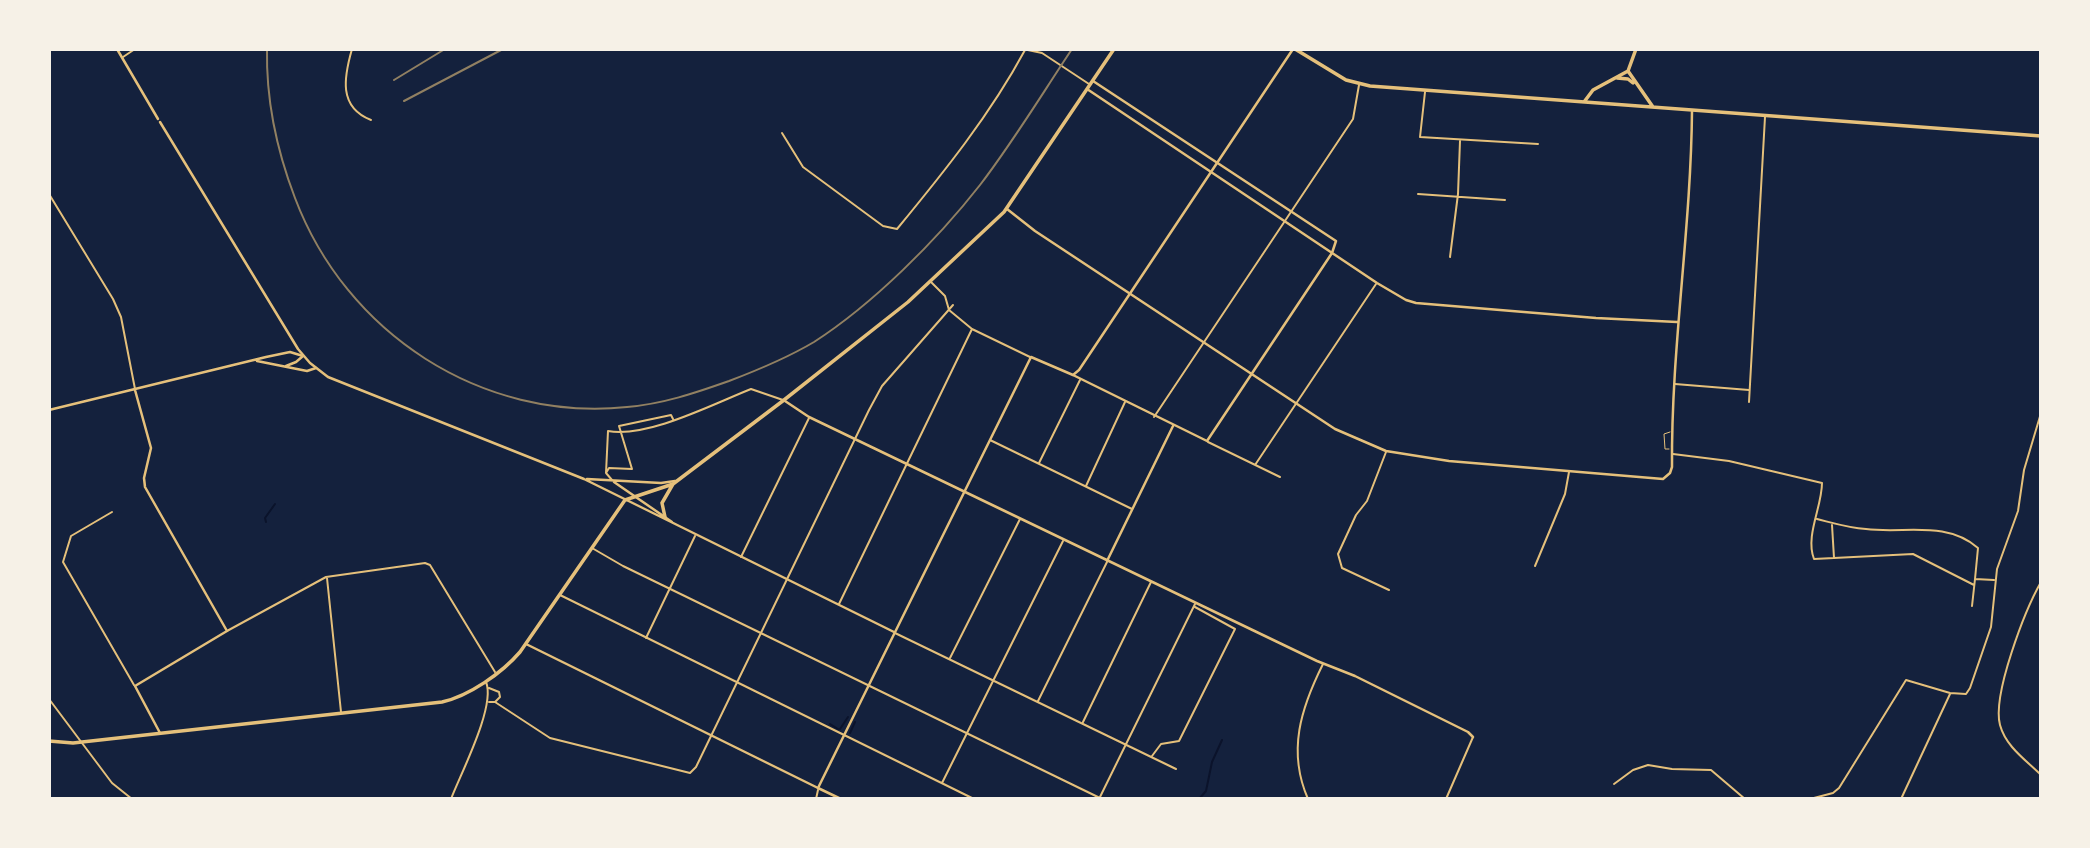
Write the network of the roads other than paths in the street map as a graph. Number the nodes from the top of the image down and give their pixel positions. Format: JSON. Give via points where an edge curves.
{"nodes":[{"id":1,"x":117,"y":49,"type":"edge"},
{"id":2,"x":135,"y":49,"type":"edge"},
{"id":3,"x":352,"y":49,"type":"edge"},
{"id":4,"x":1024,"y":49,"type":"edge"},
{"id":5,"x":1114,"y":49,"type":"edge"},
{"id":6,"x":1294,"y":49,"type":"edge"},
{"id":7,"x":1636,"y":49,"type":"edge"},
{"id":8,"x":1042,"y":51,"type":"edge"},
{"id":9,"x":122,"y":57,"type":"junction"},
{"id":10,"x":1628,"y":71,"type":"junction"},
{"id":11,"x":1616,"y":79,"type":"junction"},
{"id":12,"x":1090,"y":85,"type":"junction"},
{"id":13,"x":1359,"y":85,"type":"junction"},
{"id":14,"x":1640,"y":89,"type":"junction"},
{"id":15,"x":1425,"y":91,"type":"junction"},
{"id":16,"x":1584,"y":102,"type":"junction"},
{"id":17,"x":1654,"y":108,"type":"junction"},
{"id":18,"x":1692,"y":111,"type":"junction"},
{"id":19,"x":1765,"y":116,"type":"junction"},
{"id":20,"x":371,"y":120,"type":"dead end"},
{"id":21,"x":782,"y":133,"type":"dead end"},
{"id":22,"x":2041,"y":136,"type":"edge"},
{"id":23,"x":1460,"y":140,"type":"junction"},
{"id":24,"x":1538,"y":144,"type":"dead end"},
{"id":25,"x":1217,"y":164,"type":"junction"},
{"id":26,"x":1211,"y":172,"type":"junction"},
{"id":27,"x":49,"y":194,"type":"edge"},
{"id":28,"x":1418,"y":194,"type":"dead end"},
{"id":29,"x":1456,"y":196,"type":"junction"},
{"id":30,"x":1505,"y":200,"type":"dead end"},
{"id":31,"x":1007,"y":209,"type":"junction"},
{"id":32,"x":1290,"y":211,"type":"junction"},
{"id":33,"x":1284,"y":221,"type":"junction"},
{"id":34,"x":1332,"y":253,"type":"junction"},
{"id":35,"x":1450,"y":257,"type":"dead end"},
{"id":36,"x":930,"y":281,"type":"junction"},
{"id":37,"x":1377,"y":283,"type":"junction"},
{"id":38,"x":1131,"y":293,"type":"junction"},
{"id":39,"x":953,"y":305,"type":"dead end"},
{"id":40,"x":949,"y":310,"type":"junction"},
{"id":41,"x":1678,"y":322,"type":"junction"},
{"id":42,"x":972,"y":329,"type":"junction"},
{"id":43,"x":1204,"y":340,"type":"junction"},
{"id":44,"x":295,"y":342,"type":"junction"},
{"id":45,"x":287,"y":353,"type":"junction"},
{"id":46,"x":280,"y":355,"type":"junction"},
{"id":47,"x":303,"y":356,"type":"junction"},
{"id":48,"x":1031,"y":357,"type":"junction"},
{"id":49,"x":254,"y":360,"type":"junction"},
{"id":50,"x":279,"y":365,"type":"junction"},
{"id":51,"x":286,"y":366,"type":"junction"},
{"id":52,"x":316,"y":368,"type":"junction"},
{"id":53,"x":1253,"y":373,"type":"junction"},
{"id":54,"x":1073,"y":375,"type":"junction"},
{"id":55,"x":1081,"y":380,"type":"junction"},
{"id":56,"x":1675,"y":384,"type":"junction"},
{"id":57,"x":135,"y":390,"type":"junction"},
{"id":58,"x":1751,"y":390,"type":"junction"},
{"id":59,"x":784,"y":400,"type":"junction"},
{"id":60,"x":1125,"y":402,"type":"junction"},
{"id":61,"x":1749,"y":402,"type":"dead end"},
{"id":62,"x":1297,"y":403,"type":"junction"},
{"id":63,"x":49,"y":410,"type":"edge"},
{"id":64,"x":2041,"y":413,"type":"edge"},
{"id":65,"x":1154,"y":416,"type":"junction"},
{"id":66,"x":809,"y":417,"type":"junction"},
{"id":67,"x":674,"y":420,"type":"junction"},
{"id":68,"x":1173,"y":426,"type":"junction"},
{"id":69,"x":1672,"y":432,"type":"junction"},
{"id":70,"x":623,"y":434,"type":"junction"},
{"id":71,"x":855,"y":439,"type":"junction"},
{"id":72,"x":990,"y":440,"type":"junction"},
{"id":73,"x":1207,"y":441,"type":"junction"},
{"id":74,"x":1386,"y":451,"type":"junction"},
{"id":75,"x":1672,"y":452,"type":"junction"},
{"id":76,"x":908,"y":464,"type":"junction"},
{"id":77,"x":1038,"y":464,"type":"junction"},
{"id":78,"x":1255,"y":465,"type":"junction"},
{"id":79,"x":1569,"y":471,"type":"junction"},
{"id":80,"x":606,"y":473,"type":"junction"},
{"id":81,"x":1280,"y":477,"type":"dead end"},
{"id":82,"x":584,"y":479,"type":"junction"},
{"id":83,"x":612,"y":481,"type":"junction"},
{"id":84,"x":675,"y":482,"type":"junction"},
{"id":85,"x":1086,"y":486,"type":"junction"},
{"id":86,"x":964,"y":491,"type":"junction"},
{"id":87,"x":636,"y":498,"type":"junction"},
{"id":88,"x":625,"y":500,"type":"junction"},
{"id":89,"x":1133,"y":509,"type":"junction"},
{"id":90,"x":112,"y":512,"type":"dead end"},
{"id":91,"x":665,"y":517,"type":"junction"},
{"id":92,"x":1020,"y":518,"type":"junction"},
{"id":93,"x":1816,"y":519,"type":"junction"},
{"id":94,"x":1832,"y":523,"type":"junction"},
{"id":95,"x":681,"y":527,"type":"junction"},
{"id":96,"x":696,"y":535,"type":"junction"},
{"id":97,"x":1064,"y":540,"type":"junction"},
{"id":98,"x":591,"y":547,"type":"junction"},
{"id":99,"x":740,"y":558,"type":"junction"},
{"id":100,"x":1834,"y":559,"type":"junction"},
{"id":101,"x":1107,"y":561,"type":"junction"},
{"id":102,"x":1535,"y":566,"type":"dead end"},
{"id":103,"x":326,"y":577,"type":"junction"},
{"id":104,"x":1975,"y":579,"type":"junction"},
{"id":105,"x":786,"y":580,"type":"junction"},
{"id":106,"x":1151,"y":581,"type":"junction"},
{"id":107,"x":1996,"y":581,"type":"junction"},
{"id":108,"x":2041,"y":582,"type":"edge"},
{"id":109,"x":1974,"y":585,"type":"junction"},
{"id":110,"x":670,"y":587,"type":"junction"},
{"id":111,"x":1390,"y":590,"type":"dead end"},
{"id":112,"x":559,"y":594,"type":"junction"},
{"id":113,"x":1195,"y":604,"type":"junction"},
{"id":114,"x":838,"y":605,"type":"junction"},
{"id":115,"x":1972,"y":606,"type":"dead end"},
{"id":116,"x":227,"y":631,"type":"junction"},
{"id":117,"x":761,"y":632,"type":"junction"},
{"id":118,"x":894,"y":632,"type":"junction"},
{"id":119,"x":646,"y":639,"type":"junction"},
{"id":120,"x":526,"y":644,"type":"junction"},
{"id":121,"x":949,"y":659,"type":"junction"},
{"id":122,"x":1323,"y":664,"type":"junction"},
{"id":123,"x":496,"y":673,"type":"junction"},
{"id":124,"x":485,"y":680,"type":"junction"},
{"id":125,"x":993,"y":680,"type":"junction"},
{"id":126,"x":736,"y":683,"type":"junction"},
{"id":127,"x":868,"y":685,"type":"junction"},
{"id":128,"x":135,"y":686,"type":"junction"},
{"id":129,"x":488,"y":688,"type":"junction"},
{"id":130,"x":1950,"y":693,"type":"junction"},
{"id":131,"x":49,"y":699,"type":"edge"},
{"id":132,"x":488,"y":702,"type":"junction"},
{"id":133,"x":495,"y":702,"type":"junction"},
{"id":134,"x":1038,"y":702,"type":"junction"},
{"id":135,"x":341,"y":713,"type":"junction"},
{"id":136,"x":1083,"y":723,"type":"junction"},
{"id":137,"x":160,"y":734,"type":"junction"},
{"id":138,"x":967,"y":734,"type":"junction"},
{"id":139,"x":844,"y":735,"type":"junction"},
{"id":140,"x":711,"y":736,"type":"junction"},
{"id":141,"x":1473,"y":737,"type":"joint"},
{"id":142,"x":49,"y":741,"type":"edge"},
{"id":143,"x":80,"y":742,"type":"junction"},
{"id":144,"x":1125,"y":744,"type":"junction"},
{"id":145,"x":1151,"y":757,"type":"junction"},
{"id":146,"x":1176,"y":769,"type":"dead end"},
{"id":147,"x":2041,"y":775,"type":"edge"},
{"id":148,"x":942,"y":783,"type":"junction"},
{"id":149,"x":1614,"y":783,"type":"dead end"},
{"id":150,"x":818,"y":788,"type":"junction"},
{"id":151,"x":130,"y":798,"type":"edge"},
{"id":152,"x":451,"y":799,"type":"edge"},
{"id":153,"x":816,"y":799,"type":"edge"},
{"id":154,"x":841,"y":799,"type":"edge"},
{"id":155,"x":974,"y":799,"type":"edge"},
{"id":156,"x":1100,"y":799,"type":"edge"},
{"id":157,"x":1308,"y":799,"type":"edge"},
{"id":158,"x":1446,"y":799,"type":"edge"},
{"id":159,"x":1745,"y":799,"type":"edge"},
{"id":160,"x":1811,"y":799,"type":"edge"},
{"id":161,"x":1901,"y":799,"type":"edge"}],
"edges":[{"from":1,"to":9,"type":"street"},
{"from":2,"to":9,"type":"street"},
{"from":3,"to":20,"type":"street","via":[[345,81],[349,104]]},
{"from":4,"to":8,"type":"street"},
{"from":4,"to":21,"type":"street","via":[[989,111],[897,229],[883,226],[803,167]]},
{"from":5,"to":12,"type":"main road"},
{"from":6,"to":13,"type":"main road"},
{"from":6,"to":25,"type":"street"},
{"from":7,"to":10,"type":"main road"},
{"from":8,"to":12,"type":"street"},
{"from":9,"to":44,"type":"street"},
{"from":10,"to":11,"type":"main road"},
{"from":10,"to":14,"type":"main road"},
{"from":11,"to":14,"type":"main road","via":[[1628,79]]},
{"from":11,"to":16,"type":"main road","via":[[1593,90]]},
{"from":12,"to":25,"type":"street"},
{"from":12,"to":26,"type":"street"},
{"from":12,"to":31,"type":"main road"},
{"from":13,"to":15,"type":"main road"},
{"from":13,"to":32,"type":"street","via":[[1353,119]]},
{"from":14,"to":17,"type":"main road"},
{"from":15,"to":16,"type":"main road"},
{"from":15,"to":23,"type":"street","via":[[1420,137]]},
{"from":16,"to":17,"type":"main road"},
{"from":17,"to":18,"type":"main road"},
{"from":18,"to":19,"type":"main road"},
{"from":18,"to":41,"type":"street","via":[[1690,197]]},
{"from":19,"to":22,"type":"main road"},
{"from":19,"to":58,"type":"street"},
{"from":23,"to":24,"type":"street"},
{"from":23,"to":29,"type":"street"},
{"from":25,"to":26,"type":"street"},
{"from":25,"to":32,"type":"street"},
{"from":26,"to":33,"type":"street"},
{"from":26,"to":38,"type":"street"},
{"from":27,"to":57,"type":"street","via":[[121,317]]},
{"from":28,"to":29,"type":"street"},
{"from":29,"to":30,"type":"street"},
{"from":29,"to":35,"type":"street"},
{"from":31,"to":36,"type":"main road"},
{"from":31,"to":38,"type":"street"},
{"from":32,"to":33,"type":"street"},
{"from":32,"to":34,"type":"street","via":[[1336,241]]},
{"from":33,"to":34,"type":"street"},
{"from":33,"to":43,"type":"street"},
{"from":34,"to":37,"type":"street"},
{"from":34,"to":53,"type":"street"},
{"from":36,"to":40,"type":"street","via":[[945,296]]},
{"from":36,"to":59,"type":"main road"},
{"from":37,"to":41,"type":"street","via":[[1416,303]]},
{"from":37,"to":62,"type":"street"},
{"from":38,"to":43,"type":"street"},
{"from":38,"to":54,"type":"street"},
{"from":39,"to":40,"type":"street"},
{"from":40,"to":42,"type":"street"},
{"from":40,"to":71,"type":"street","via":[[882,386]]},
{"from":41,"to":56,"type":"street"},
{"from":42,"to":48,"type":"street"},
{"from":42,"to":76,"type":"street"},
{"from":43,"to":53,"type":"street"},
{"from":43,"to":65,"type":"street"},
{"from":44,"to":45,"type":"street"},
{"from":44,"to":47,"type":"street"},
{"from":45,"to":46,"type":"street"},
{"from":45,"to":47,"type":"street"},
{"from":46,"to":49,"type":"street"},
{"from":46,"to":50,"type":"street"},
{"from":47,"to":51,"type":"street"},
{"from":47,"to":52,"type":"street"},
{"from":48,"to":54,"type":"street"},
{"from":48,"to":72,"type":"street"},
{"from":49,"to":50,"type":"street"},
{"from":49,"to":57,"type":"street"},
{"from":50,"to":51,"type":"street"},
{"from":51,"to":52,"type":"street","via":[[307,371]]},
{"from":52,"to":82,"type":"street","via":[[343,384]]},
{"from":53,"to":62,"type":"street"},
{"from":53,"to":73,"type":"street"},
{"from":54,"to":55,"type":"street"},
{"from":55,"to":60,"type":"street"},
{"from":55,"to":77,"type":"street"},
{"from":56,"to":58,"type":"street"},
{"from":56,"to":69,"type":"street"},
{"from":57,"to":63,"type":"street"},
{"from":57,"to":116,"type":"street","via":[[151,447],[145,487]]},
{"from":58,"to":61,"type":"street"},
{"from":59,"to":66,"type":"street"},
{"from":59,"to":67,"type":"street","via":[[751,389]]},
{"from":59,"to":84,"type":"main road"},
{"from":60,"to":65,"type":"street"},
{"from":60,"to":85,"type":"street"},
{"from":62,"to":74,"type":"street","via":[[1335,429]]},
{"from":62,"to":78,"type":"street"},
{"from":64,"to":107,"type":"street"},
{"from":65,"to":68,"type":"street"},
{"from":66,"to":71,"type":"street"},
{"from":66,"to":99,"type":"street"},
{"from":67,"to":70,"type":"street"},
{"from":67,"to":70,"type":"street","via":[[671,415],[620,426]]},
{"from":68,"to":73,"type":"street"},
{"from":68,"to":89,"type":"street"},
{"from":69,"to":75,"type":"street"},
{"from":69,"to":75,"type":"lane","via":[[1664,434],[1663,446]]},
{"from":70,"to":80,"type":"street","via":[[608,431]]},
{"from":70,"to":80,"type":"street","via":[[632,469],[609,468]]},
{"from":71,"to":76,"type":"street"},
{"from":71,"to":105,"type":"street"},
{"from":72,"to":77,"type":"street"},
{"from":72,"to":86,"type":"street"},
{"from":73,"to":78,"type":"street"},
{"from":74,"to":79,"type":"street"},
{"from":74,"to":111,"type":"street","via":[[1367,501],[1338,554],[1342,568]]},
{"from":75,"to":79,"type":"street","via":[[1672,467],[1663,479]]},
{"from":75,"to":93,"type":"street","via":[[1819,482],[1823,486]]},
{"from":76,"to":86,"type":"street"},
{"from":76,"to":114,"type":"street"},
{"from":77,"to":85,"type":"street"},
{"from":78,"to":81,"type":"street"},
{"from":79,"to":102,"type":"street","via":[[1565,494]]},
{"from":80,"to":83,"type":"street"},
{"from":82,"to":83,"type":"street"},
{"from":82,"to":88,"type":"street"},
{"from":83,"to":84,"type":"street"},
{"from":83,"to":87,"type":"street"},
{"from":84,"to":87,"type":"main road"},
{"from":84,"to":91,"type":"main road","via":[[662,503]]},
{"from":85,"to":89,"type":"street"},
{"from":86,"to":92,"type":"street"},
{"from":86,"to":118,"type":"street"},
{"from":87,"to":88,"type":"main road"},
{"from":87,"to":91,"type":"street"},
{"from":88,"to":95,"type":"street"},
{"from":88,"to":98,"type":"main road"},
{"from":89,"to":101,"type":"street"},
{"from":90,"to":128,"type":"street","via":[[71,536],[63,562]]},
{"from":91,"to":95,"type":"street"},
{"from":92,"to":97,"type":"street"},
{"from":92,"to":121,"type":"street"},
{"from":93,"to":94,"type":"street"},
{"from":93,"to":100,"type":"street","via":[[1814,559]]},
{"from":94,"to":100,"type":"street"},
{"from":94,"to":104,"type":"street","via":[[1867,530],[1952,533],[1978,548]]},
{"from":95,"to":96,"type":"street"},
{"from":96,"to":99,"type":"street"},
{"from":96,"to":110,"type":"street"},
{"from":97,"to":101,"type":"street"},
{"from":97,"to":125,"type":"street"},
{"from":98,"to":110,"type":"street"},
{"from":98,"to":112,"type":"main road"},
{"from":99,"to":105,"type":"street"},
{"from":100,"to":109,"type":"street","via":[[1913,554]]},
{"from":101,"to":106,"type":"street"},
{"from":101,"to":134,"type":"street"},
{"from":103,"to":116,"type":"street"},
{"from":103,"to":123,"type":"street","via":[[429,565]]},
{"from":103,"to":135,"type":"street"},
{"from":104,"to":107,"type":"street"},
{"from":104,"to":109,"type":"street"},
{"from":105,"to":114,"type":"street"},
{"from":105,"to":117,"type":"street"},
{"from":106,"to":113,"type":"street"},
{"from":106,"to":136,"type":"street"},
{"from":107,"to":130,"type":"street","via":[[1991,627],[1970,688],[1966,694]]},
{"from":108,"to":147,"type":"street","via":[[2030,601],[1998,708],[2006,738]]},
{"from":109,"to":115,"type":"street"},
{"from":110,"to":117,"type":"street"},
{"from":110,"to":119,"type":"street"},
{"from":112,"to":119,"type":"street"},
{"from":112,"to":120,"type":"main road"},
{"from":113,"to":122,"type":"street"},
{"from":113,"to":144,"type":"street"},
{"from":113,"to":145,"type":"street","via":[[1235,629],[1180,741],[1161,744]]},
{"from":114,"to":118,"type":"street"},
{"from":116,"to":128,"type":"street"},
{"from":117,"to":126,"type":"street"},
{"from":117,"to":127,"type":"street"},
{"from":118,"to":121,"type":"street"},
{"from":118,"to":127,"type":"street"},
{"from":119,"to":126,"type":"street"},
{"from":120,"to":123,"type":"main road"},
{"from":120,"to":140,"type":"street"},
{"from":121,"to":125,"type":"street"},
{"from":122,"to":141,"type":"street"},
{"from":122,"to":157,"type":"street","via":[[1299,728],[1298,758]]},
{"from":123,"to":124,"type":"main road"},
{"from":124,"to":129,"type":"street"},
{"from":124,"to":135,"type":"main road","via":[[448,701]]},
{"from":125,"to":134,"type":"street"},
{"from":125,"to":138,"type":"street"},
{"from":126,"to":139,"type":"street"},
{"from":126,"to":140,"type":"street"},
{"from":127,"to":138,"type":"street"},
{"from":127,"to":139,"type":"street"},
{"from":128,"to":137,"type":"street"},
{"from":129,"to":132,"type":"street"},
{"from":129,"to":133,"type":"street","via":[[500,694]]},
{"from":130,"to":160,"type":"street","via":[[1906,680],[1839,788]]},
{"from":130,"to":161,"type":"street"},
{"from":131,"to":143,"type":"street"},
{"from":132,"to":133,"type":"street"},
{"from":132,"to":152,"type":"street"},
{"from":133,"to":140,"type":"street","via":[[550,738],[690,773]]},
{"from":134,"to":136,"type":"street"},
{"from":135,"to":137,"type":"main road"},
{"from":136,"to":144,"type":"street"},
{"from":137,"to":143,"type":"main road"},
{"from":138,"to":148,"type":"street"},
{"from":138,"to":156,"type":"street"},
{"from":139,"to":148,"type":"street"},
{"from":139,"to":150,"type":"street"},
{"from":140,"to":150,"type":"street"},
{"from":141,"to":158,"type":"street"},
{"from":142,"to":143,"type":"main road"},
{"from":143,"to":151,"type":"street","via":[[111,783]]},
{"from":144,"to":145,"type":"street"},
{"from":144,"to":156,"type":"street"},
{"from":145,"to":146,"type":"street"},
{"from":148,"to":155,"type":"street"},
{"from":149,"to":159,"type":"street","via":[[1648,765],[1711,770]]},
{"from":150,"to":153,"type":"street"},
{"from":150,"to":154,"type":"street"}]}
